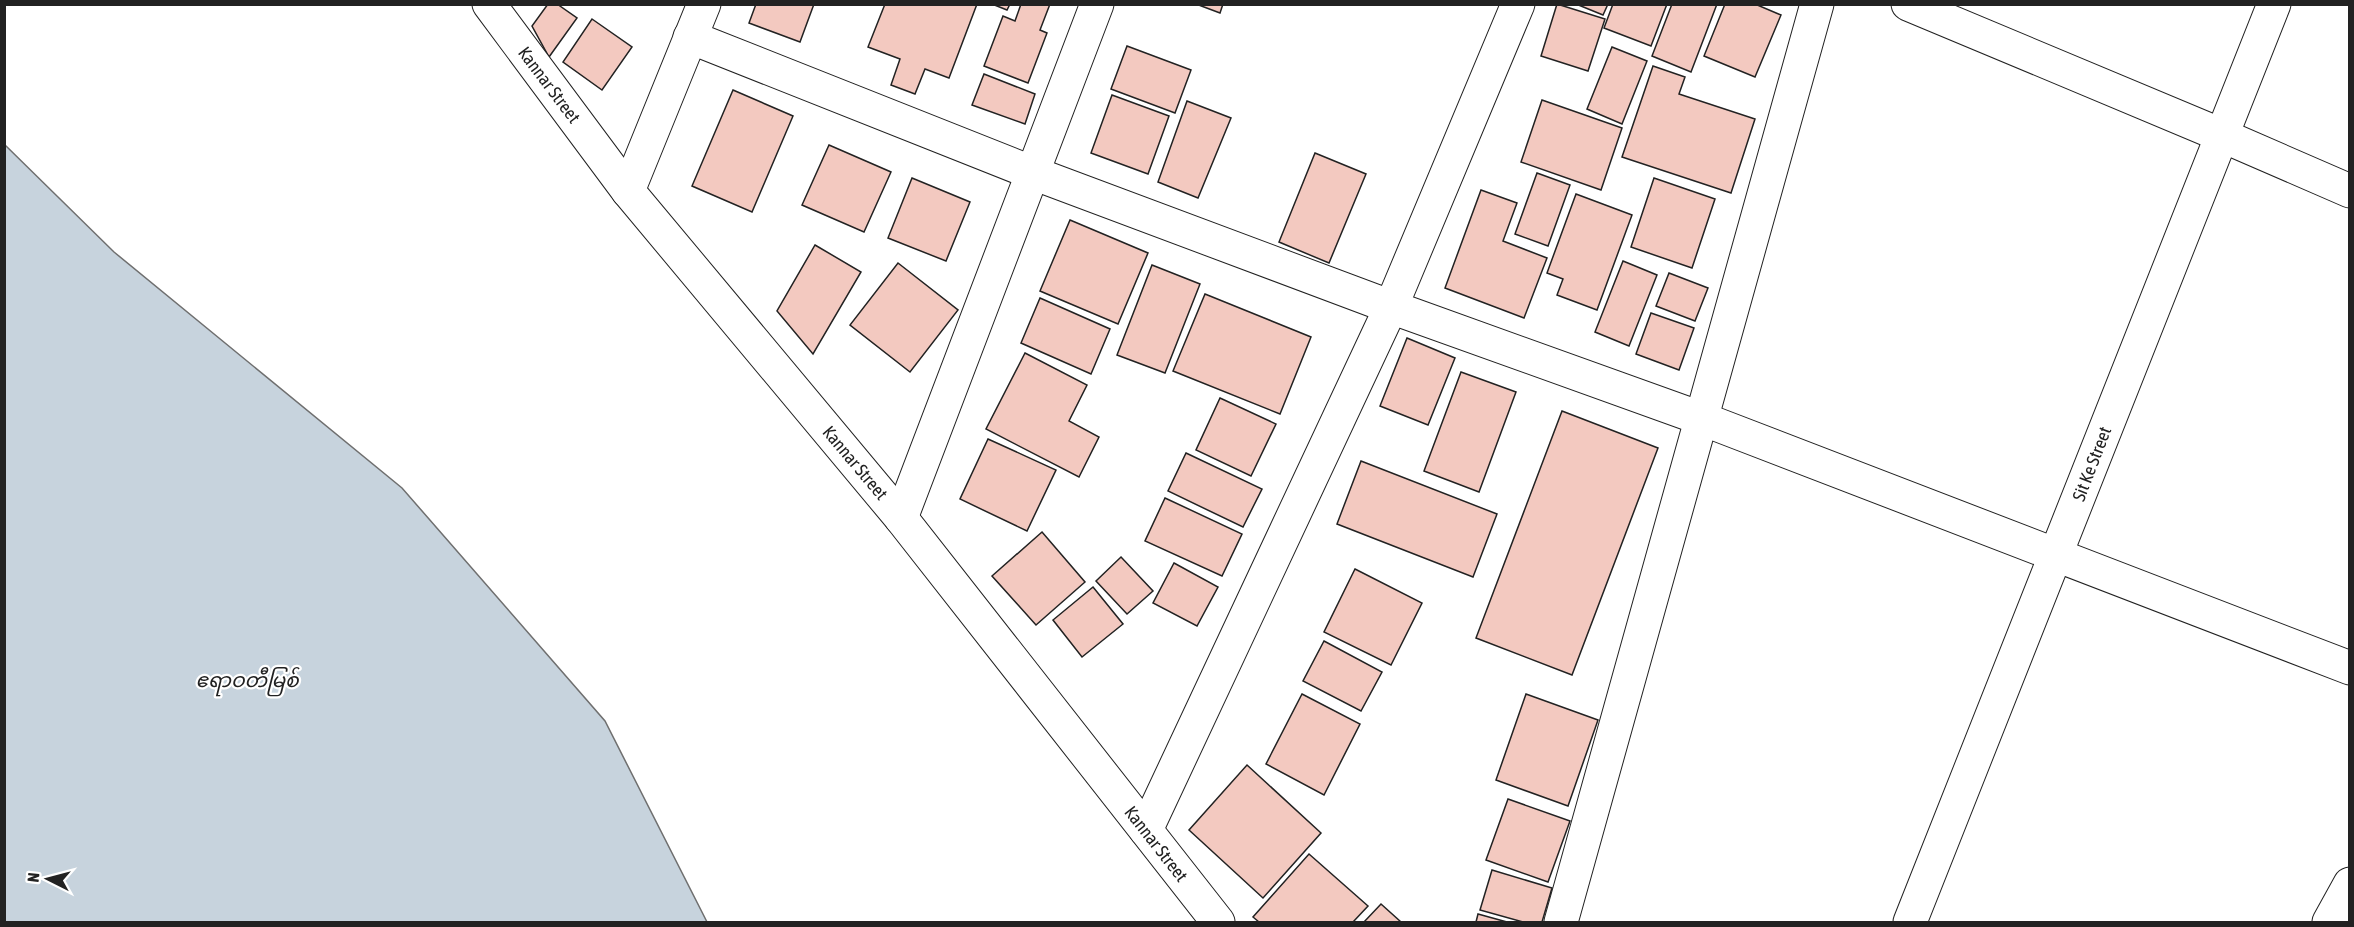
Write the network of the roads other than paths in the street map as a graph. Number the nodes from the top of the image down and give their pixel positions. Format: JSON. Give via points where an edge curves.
{"nodes":[{"id":1,"x":489,"y":4,"type":"edge"},
{"id":2,"x":704,"y":4,"type":"edge"},
{"id":3,"x":1097,"y":4,"type":"edge"},
{"id":4,"x":1518,"y":4,"type":"edge"},
{"id":5,"x":1817,"y":4,"type":"edge"},
{"id":6,"x":1908,"y":4,"type":"edge"},
{"id":7,"x":2274,"y":4,"type":"edge"},
{"id":8,"x":690,"y":37,"type":"junction"},
{"id":9,"x":2221,"y":135,"type":"junction"},
{"id":10,"x":1033,"y":172,"type":"junction"},
{"id":11,"x":628,"y":191,"type":"junction"},
{"id":12,"x":2349,"y":191,"type":"edge"},
{"id":13,"x":1391,"y":307,"type":"junction"},
{"id":14,"x":1700,"y":418,"type":"junction"},
{"id":15,"x":901,"y":518,"type":"junction"},
{"id":16,"x":2056,"y":556,"type":"junction"},
{"id":17,"x":2349,"y":668,"type":"edge"},
{"id":18,"x":1146,"y":830,"type":"junction"},
{"id":19,"x":2349,"y":884,"type":"edge"},
{"id":20,"x":1218,"y":922,"type":"edge"},
{"id":21,"x":1561,"y":922,"type":"edge"},
{"id":22,"x":1910,"y":922,"type":"edge"},
{"id":23,"x":2329,"y":922,"type":"edge"}],
"edges":[{"from":1,"to":11,"type":"street","name":"Kannar Street"},
{"from":2,"to":8,"type":"street"},
{"from":3,"to":10,"type":"street"},
{"from":4,"to":13,"type":"street"},
{"from":5,"to":14,"type":"street"},
{"from":6,"to":9,"type":"street"},
{"from":7,"to":9,"type":"street","name":"Sit Ke Street"},
{"from":8,"to":10,"type":"street"},
{"from":8,"to":11,"type":"street"},
{"from":9,"to":12,"type":"street"},
{"from":9,"to":16,"type":"street","name":"Sit Ke Street"},
{"from":10,"to":13,"type":"street"},
{"from":10,"to":15,"type":"street"},
{"from":11,"to":15,"type":"street","name":"Kannar Street"},
{"from":13,"to":14,"type":"street"},
{"from":13,"to":18,"type":"street"},
{"from":14,"to":16,"type":"street"},
{"from":14,"to":21,"type":"street"},
{"from":15,"to":18,"type":"street","name":"Kannar Street"},
{"from":16,"to":17,"type":"street"},
{"from":16,"to":22,"type":"street","name":"Sit Ke Street"},
{"from":18,"to":20,"type":"street","name":"Kannar Street"},
{"from":19,"to":23,"type":"street"}]}
